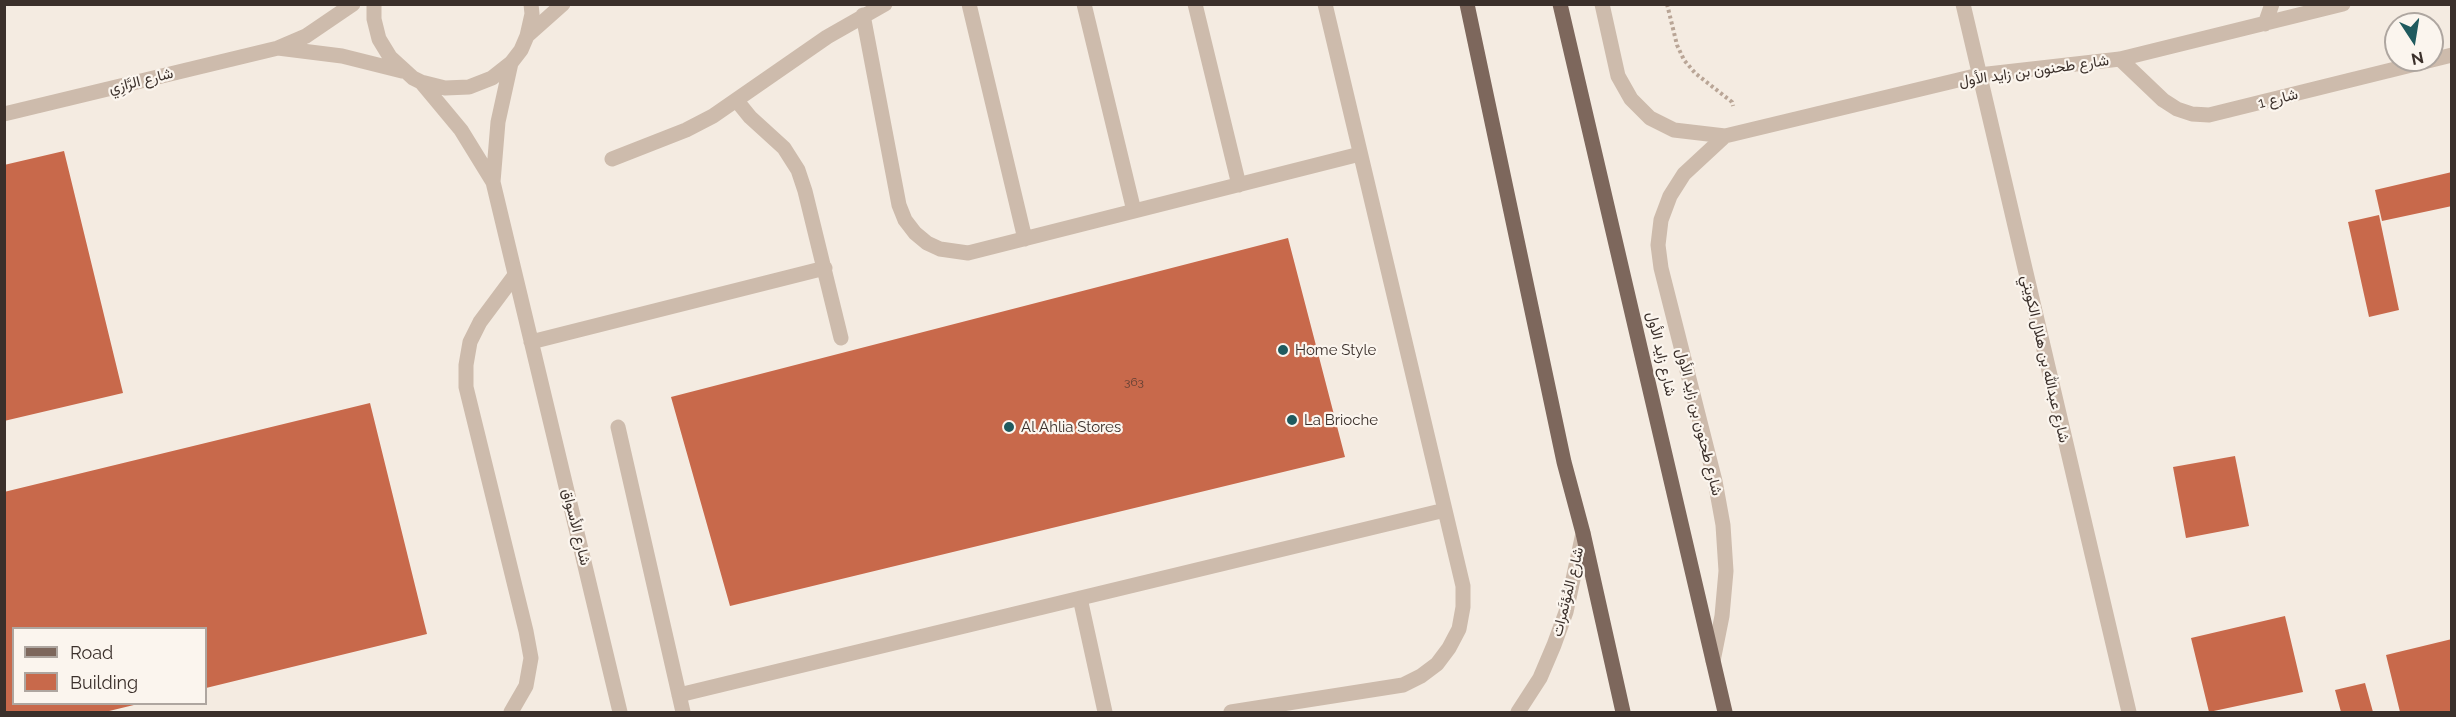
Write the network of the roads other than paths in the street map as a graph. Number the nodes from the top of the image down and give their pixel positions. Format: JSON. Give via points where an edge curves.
{"nodes":[{"id":1,"x":353,"y":4,"type":"edge"},
{"id":2,"x":374,"y":4,"type":"edge"},
{"id":3,"x":531,"y":4,"type":"edge"},
{"id":4,"x":563,"y":4,"type":"edge"},
{"id":5,"x":885,"y":4,"type":"edge"},
{"id":6,"x":969,"y":4,"type":"edge"},
{"id":7,"x":1084,"y":4,"type":"edge"},
{"id":8,"x":1195,"y":4,"type":"edge"},
{"id":9,"x":1325,"y":4,"type":"edge"},
{"id":10,"x":1467,"y":4,"type":"edge"},
{"id":11,"x":1560,"y":4,"type":"edge"},
{"id":12,"x":1602,"y":4,"type":"edge"},
{"id":13,"x":1963,"y":4,"type":"edge"},
{"id":14,"x":2272,"y":4,"type":"edge"},
{"id":15,"x":2343,"y":4,"type":"edge"},
{"id":16,"x":863,"y":15,"type":"junction"},
{"id":17,"x":2265,"y":24,"type":"junction"},
{"id":18,"x":527,"y":36,"type":"junction"},
{"id":19,"x":278,"y":48,"type":"junction"},
{"id":20,"x":2451,"y":55,"type":"edge"},
{"id":21,"x":2120,"y":59,"type":"junction"},
{"id":22,"x":511,"y":63,"type":"junction"},
{"id":23,"x":404,"y":72,"type":"junction"},
{"id":24,"x":1979,"y":75,"type":"junction"},
{"id":25,"x":421,"y":82,"type":"junction"},
{"id":26,"x":736,"y":101,"type":"junction"},
{"id":27,"x":4,"y":114,"type":"edge"},
{"id":28,"x":1732,"y":134,"type":"junction"},
{"id":29,"x":1360,"y":154,"type":"junction"},
{"id":30,"x":612,"y":159,"type":"dead end"},
{"id":31,"x":493,"y":182,"type":"junction"},
{"id":32,"x":1239,"y":185,"type":"junction"},
{"id":33,"x":1134,"y":211,"type":"junction"},
{"id":34,"x":1025,"y":239,"type":"junction"},
{"id":35,"x":825,"y":268,"type":"junction"},
{"id":36,"x":515,"y":275,"type":"junction"},
{"id":37,"x":841,"y":338,"type":"dead end"},
{"id":38,"x":531,"y":342,"type":"junction"},
{"id":39,"x":618,"y":427,"type":"dead end"},
{"id":40,"x":1444,"y":510,"type":"junction"},
{"id":41,"x":1583,"y":533,"type":"junction"},
{"id":42,"x":1080,"y":598,"type":"junction"},
{"id":43,"x":1713,"y":661,"type":"junction"},
{"id":44,"x":679,"y":695,"type":"junction"},
{"id":45,"x":511,"y":712,"type":"edge"},
{"id":46,"x":620,"y":712,"type":"edge"},
{"id":47,"x":683,"y":712,"type":"edge"},
{"id":48,"x":1105,"y":712,"type":"edge"},
{"id":49,"x":1231,"y":712,"type":"edge"},
{"id":50,"x":1518,"y":712,"type":"edge"},
{"id":51,"x":1623,"y":712,"type":"edge"},
{"id":52,"x":1725,"y":712,"type":"edge"},
{"id":53,"x":2129,"y":712,"type":"edge"}],
"edges":[{"from":1,"to":19,"type":"street","name":"شارع الرَّازِي","via":[[306,36]]},
{"from":2,"to":23,"type":"street","via":[[379,39]]},
{"from":3,"to":18,"type":"street"},
{"from":4,"to":18,"type":"street"},
{"from":5,"to":16,"type":"street"},
{"from":6,"to":34,"type":"street"},
{"from":7,"to":33,"type":"street"},
{"from":8,"to":32,"type":"street"},
{"from":9,"to":29,"type":"street"},
{"from":10,"to":41,"type":"main road","via":[[1564,462]]},
{"from":11,"to":43,"type":"main road","name":"شارع زايد الأول"},
{"from":12,"to":28,"type":"street","name":"شارع طحنون بن زايد الأول","via":[[1618,76],[1631,99],[1650,118],[1674,130]]},
{"from":13,"to":24,"type":"street","name":"شارع عبدالله بن هلال الكويتي"},
{"from":14,"to":17,"type":"street"},
{"from":15,"to":17,"type":"street","name":"شارع طحنون بن زايد الأول"},
{"from":16,"to":26,"type":"street"},
{"from":16,"to":34,"type":"street","via":[[905,220],[927,243],[954,253],[968,254]]},
{"from":17,"to":21,"type":"street","name":"شارع طحنون بن زايد الأول"},
{"from":18,"to":22,"type":"street"},
{"from":19,"to":23,"type":"street","name":"شارع الرَّازِي","via":[[342,56]]},
{"from":19,"to":27,"type":"street","name":"شارع الرَّازِي"},
{"from":20,"to":21,"type":"street","name":"شارع 1","via":[[2209,115],[2177,109]]},
{"from":21,"to":24,"type":"street","name":"شارع طحنون بن زايد الأول"},
{"from":22,"to":25,"type":"street","via":[[492,78],[470,87],[445,88]]},
{"from":22,"to":31,"type":"street","name":"شارع الأسواق","via":[[498,122]]},
{"from":23,"to":25,"type":"street"},
{"from":24,"to":28,"type":"street","name":"شارع طحنون بن زايد الأول"},
{"from":24,"to":53,"type":"street","name":"شارع عبدالله بن هلال الكويتي"},
{"from":25,"to":31,"type":"street","name":"شارع الأسواق","via":[[461,130]]},
{"from":26,"to":30,"type":"street","via":[[686,130]]},
{"from":26,"to":35,"type":"street","via":[[784,148],[798,171]]},
{"from":28,"to":43,"type":"street","name":"شارع طحنون بن زايد الأول","via":[[1684,174],[1661,219],[1658,245],[1723,525],[1726,571]]},
{"from":29,"to":32,"type":"street"},
{"from":29,"to":40,"type":"street"},
{"from":31,"to":36,"type":"street","name":"شارع الأسواق"},
{"from":32,"to":33,"type":"street"},
{"from":33,"to":34,"type":"street"},
{"from":35,"to":37,"type":"street"},
{"from":35,"to":38,"type":"street"},
{"from":36,"to":38,"type":"street","name":"شارع الأسواق"},
{"from":36,"to":45,"type":"street","via":[[480,322],[470,342],[466,365],[466,387],[531,658],[526,686]]},
{"from":38,"to":46,"type":"street","name":"شارع الأسواق"},
{"from":39,"to":44,"type":"street"},
{"from":40,"to":42,"type":"street"},
{"from":40,"to":49,"type":"street","via":[[1462,586],[1463,607],[1459,628],[1437,664],[1403,685],[1384,690]]},
{"from":41,"to":50,"type":"street","name":"شارع المُؤتَمرات","via":[[1566,612],[1540,678]]},
{"from":41,"to":51,"type":"main road"},
{"from":42,"to":44,"type":"street"},
{"from":42,"to":48,"type":"street"},
{"from":43,"to":52,"type":"main road","name":"شارع زايد الأول"},
{"from":44,"to":47,"type":"street"}]}
